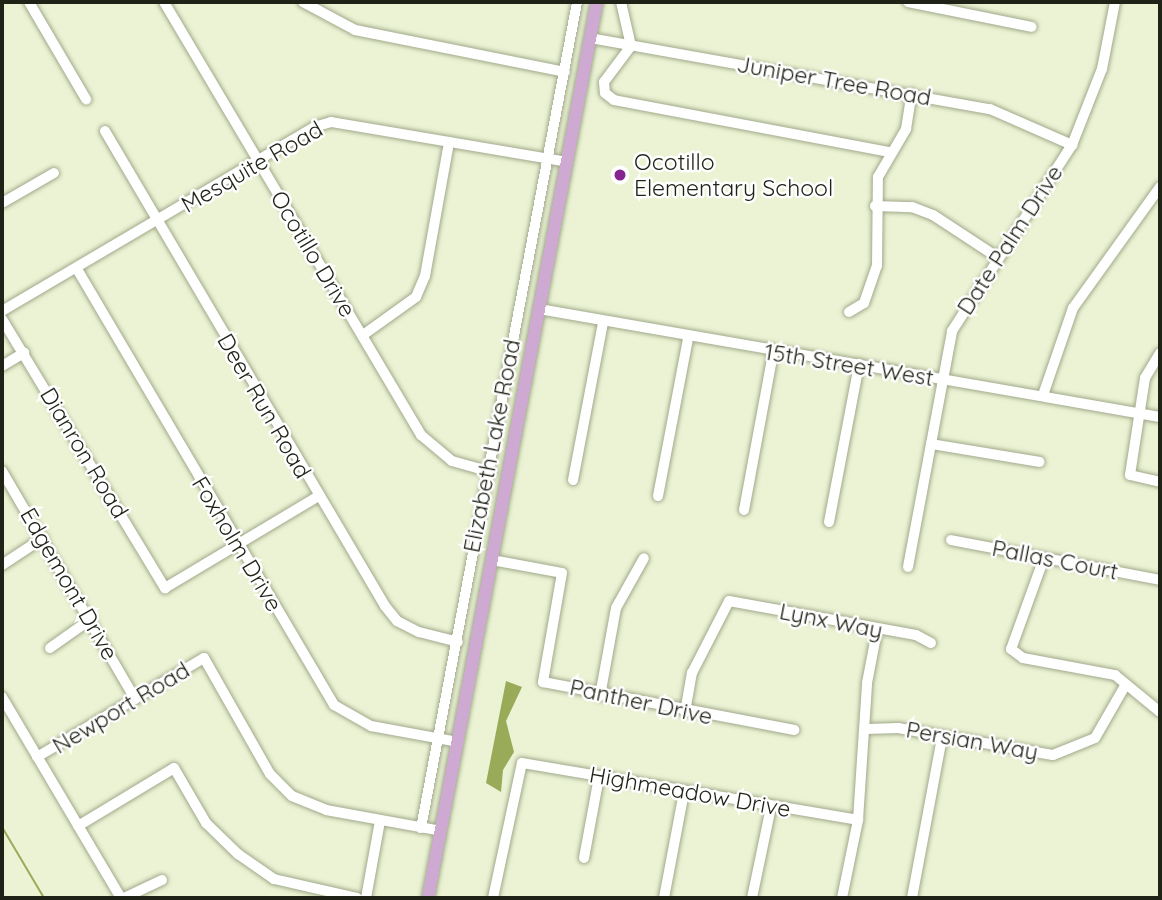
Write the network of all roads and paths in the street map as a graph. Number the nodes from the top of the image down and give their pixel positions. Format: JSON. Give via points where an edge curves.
{"nodes":[{"id":1,"x":29,"y":2,"type":"edge"},
{"id":2,"x":164,"y":2,"type":"edge"},
{"id":3,"x":303,"y":2,"type":"edge"},
{"id":4,"x":577,"y":2,"type":"edge"},
{"id":5,"x":597,"y":2,"type":"edge"},
{"id":6,"x":621,"y":2,"type":"edge"},
{"id":7,"x":908,"y":2,"type":"edge"},
{"id":8,"x":1115,"y":2,"type":"edge"},
{"id":9,"x":1032,"y":27,"type":"dead end"},
{"id":10,"x":590,"y":38,"type":"junction"},
{"id":11,"x":631,"y":46,"type":"junction"},
{"id":12,"x":565,"y":72,"type":"junction"},
{"id":13,"x":912,"y":93,"type":"junction"},
{"id":14,"x":86,"y":99,"type":"dead end"},
{"id":15,"x":105,"y":131,"type":"dead end"},
{"id":16,"x":449,"y":142,"type":"junction"},
{"id":17,"x":1072,"y":145,"type":"junction"},
{"id":18,"x":890,"y":152,"type":"junction"},
{"id":19,"x":548,"y":159,"type":"junction"},
{"id":20,"x":256,"y":161,"type":"junction"},
{"id":21,"x":567,"y":162,"type":"junction"},
{"id":22,"x":54,"y":173,"type":"dead end"},
{"id":23,"x":1160,"y":187,"type":"edge"},
{"id":24,"x":2,"y":203,"type":"edge"},
{"id":25,"x":875,"y":206,"type":"junction"},
{"id":26,"x":157,"y":221,"type":"junction"},
{"id":27,"x":997,"y":257,"type":"junction"},
{"id":28,"x":77,"y":269,"type":"junction"},
{"id":29,"x":539,"y":309,"type":"junction"},
{"id":30,"x":2,"y":311,"type":"edge"},
{"id":31,"x":849,"y":313,"type":"dead end"},
{"id":32,"x":2,"y":318,"type":"edge"},
{"id":33,"x":603,"y":322,"type":"junction"},
{"id":34,"x":363,"y":335,"type":"junction"},
{"id":35,"x":688,"y":338,"type":"junction"},
{"id":36,"x":24,"y":353,"type":"junction"},
{"id":37,"x":1160,"y":353,"type":"edge"},
{"id":38,"x":773,"y":354,"type":"junction"},
{"id":39,"x":859,"y":364,"type":"junction"},
{"id":40,"x":2,"y":366,"type":"edge"},
{"id":41,"x":943,"y":379,"type":"junction"},
{"id":42,"x":1043,"y":395,"type":"junction"},
{"id":43,"x":1138,"y":413,"type":"junction"},
{"id":44,"x":1160,"y":417,"type":"edge"},
{"id":45,"x":931,"y":444,"type":"junction"},
{"id":46,"x":1040,"y":462,"type":"dead end"},
{"id":47,"x":2,"y":471,"type":"edge"},
{"id":48,"x":491,"y":472,"type":"junction"},
{"id":49,"x":573,"y":480,"type":"dead end"},
{"id":50,"x":1160,"y":482,"type":"edge"},
{"id":51,"x":658,"y":496,"type":"dead end"},
{"id":52,"x":317,"y":497,"type":"junction"},
{"id":53,"x":744,"y":510,"type":"dead end"},
{"id":54,"x":829,"y":522,"type":"dead end"},
{"id":55,"x":43,"y":538,"type":"junction"},
{"id":56,"x":951,"y":540,"type":"dead end"},
{"id":57,"x":237,"y":546,"type":"junction"},
{"id":58,"x":644,"y":558,"type":"dead end"},
{"id":59,"x":1044,"y":558,"type":"junction"},
{"id":60,"x":492,"y":560,"type":"junction"},
{"id":61,"x":2,"y":565,"type":"edge"},
{"id":62,"x":908,"y":568,"type":"dead end"},
{"id":63,"x":1160,"y":580,"type":"edge"},
{"id":64,"x":92,"y":620,"type":"junction"},
{"id":65,"x":877,"y":631,"type":"junction"},
{"id":66,"x":458,"y":642,"type":"junction"},
{"id":67,"x":931,"y":643,"type":"dead end"},
{"id":68,"x":50,"y":648,"type":"dead end"},
{"id":69,"x":1126,"y":684,"type":"junction"},
{"id":70,"x":600,"y":696,"type":"junction"},
{"id":71,"x":2,"y":697,"type":"edge"},
{"id":72,"x":135,"y":699,"type":"junction"},
{"id":73,"x":684,"y":712,"type":"junction"},
{"id":74,"x":1160,"y":712,"type":"edge"},
{"id":75,"x":867,"y":729,"type":"junction"},
{"id":76,"x":794,"y":730,"type":"dead end"},
{"id":77,"x":942,"y":737,"type":"junction"},
{"id":78,"x":439,"y":738,"type":"junction"},
{"id":79,"x":458,"y":742,"type":"junction"},
{"id":80,"x":37,"y":757,"type":"junction"},
{"id":81,"x":599,"y":777,"type":"junction"},
{"id":82,"x":684,"y":792,"type":"junction"},
{"id":83,"x":771,"y":807,"type":"junction"},
{"id":84,"x":858,"y":820,"type":"junction"},
{"id":85,"x":380,"y":821,"type":"junction"},
{"id":86,"x":78,"y":826,"type":"junction"},
{"id":87,"x":421,"y":828,"type":"junction"},
{"id":88,"x":441,"y":831,"type":"junction"},
{"id":89,"x":584,"y":858,"type":"dead end"},
{"id":90,"x":162,"y":880,"type":"dead end"},
{"id":91,"x":122,"y":898,"type":"edge"},
{"id":92,"x":357,"y":898,"type":"edge"},
{"id":93,"x":366,"y":898,"type":"edge"},
{"id":94,"x":428,"y":898,"type":"edge"},
{"id":95,"x":493,"y":898,"type":"edge"},
{"id":96,"x":664,"y":898,"type":"edge"},
{"id":97,"x":752,"y":898,"type":"edge"},
{"id":98,"x":842,"y":898,"type":"edge"},
{"id":99,"x":912,"y":898,"type":"edge"}],
"edges":[{"from":1,"to":14,"type":"street"},
{"from":2,"to":20,"type":"street","name":"Ocotillo Drive"},
{"from":3,"to":12,"type":"street","via":[[355,30]]},
{"from":4,"to":12,"type":"street"},
{"from":5,"to":10,"type":"main road","name":"Elizabeth Lake Road"},
{"from":6,"to":11,"type":"street"},
{"from":7,"to":9,"type":"street"},
{"from":8,"to":17,"type":"street","name":"Date Palm Drive","via":[[1102,69]]},
{"from":10,"to":11,"type":"street","name":"Juniper Tree Road"},
{"from":10,"to":21,"type":"main road","name":"Elizabeth Lake Road"},
{"from":11,"to":13,"type":"street","name":"Juniper Tree Road"},
{"from":11,"to":18,"type":"street","via":[[604,82],[605,93],[614,100]]},
{"from":12,"to":19,"type":"street"},
{"from":13,"to":17,"type":"street","name":"Juniper Tree Road","via":[[1018,117]]},
{"from":13,"to":18,"type":"street","via":[[905,129]]},
{"from":15,"to":26,"type":"street","name":"Deer Run Road"},
{"from":16,"to":19,"type":"street","name":"Mesquite Road"},
{"from":16,"to":20,"type":"street","name":"Mesquite Road","via":[[331,122]]},
{"from":16,"to":34,"type":"street","via":[[425,276],[416,297]]},
{"from":17,"to":27,"type":"street","name":"Date Palm Drive"},
{"from":18,"to":25,"type":"street","via":[[877,177]]},
{"from":19,"to":21,"type":"street","name":"Mesquite Road"},
{"from":19,"to":48,"type":"street"},
{"from":20,"to":26,"type":"street","name":"Mesquite Road"},
{"from":20,"to":34,"type":"street","name":"Ocotillo Drive"},
{"from":21,"to":29,"type":"main road","name":"Elizabeth Lake Road"},
{"from":22,"to":24,"type":"street"},
{"from":23,"to":42,"type":"street","via":[[1073,308]]},
{"from":25,"to":27,"type":"street","via":[[912,207],[933,215]]},
{"from":25,"to":31,"type":"street","via":[[877,266],[864,303]]},
{"from":26,"to":28,"type":"street","name":"Mesquite Road"},
{"from":26,"to":52,"type":"street","name":"Deer Run Road"},
{"from":27,"to":41,"type":"street","name":"Date Palm Drive","via":[[953,331]]},
{"from":28,"to":30,"type":"street","name":"Mesquite Road"},
{"from":28,"to":57,"type":"street","name":"Foxholm Drive"},
{"from":29,"to":33,"type":"street","name":"15th Street West"},
{"from":29,"to":60,"type":"main road","name":"Elizabeth Lake Road"},
{"from":32,"to":36,"type":"street","name":"Dianron Road"},
{"from":33,"to":35,"type":"street","name":"15th Street West"},
{"from":33,"to":49,"type":"street"},
{"from":34,"to":48,"type":"street","name":"Ocotillo Drive","via":[[421,435],[452,461]]},
{"from":35,"to":38,"type":"street","name":"15th Street West"},
{"from":35,"to":51,"type":"street"},
{"from":36,"to":40,"type":"street"},
{"from":36,"to":57,"type":"street","name":"Dianron Road","via":[[165,587]]},
{"from":37,"to":43,"type":"street","via":[[1145,378]]},
{"from":38,"to":39,"type":"street","name":"15th Street West"},
{"from":38,"to":53,"type":"street"},
{"from":39,"to":41,"type":"street","name":"15th Street West"},
{"from":39,"to":54,"type":"street"},
{"from":41,"to":42,"type":"street","name":"15th Street West"},
{"from":41,"to":45,"type":"street","name":"Date Palm Drive"},
{"from":42,"to":43,"type":"street","name":"15th Street West"},
{"from":43,"to":44,"type":"street","name":"15th Street West"},
{"from":43,"to":50,"type":"street","via":[[1130,475]]},
{"from":45,"to":46,"type":"street"},
{"from":45,"to":62,"type":"street","name":"Date Palm Drive"},
{"from":47,"to":55,"type":"street","name":"Edgemont Drive"},
{"from":48,"to":66,"type":"street"},
{"from":52,"to":57,"type":"street"},
{"from":52,"to":66,"type":"street","name":"Deer Run Road","via":[[397,621]]},
{"from":55,"to":61,"type":"street"},
{"from":55,"to":64,"type":"street","name":"Edgemont Drive"},
{"from":56,"to":59,"type":"street","name":"Pallas Court"},
{"from":57,"to":78,"type":"street","name":"Foxholm Drive","via":[[334,705],[370,726]]},
{"from":58,"to":70,"type":"street","via":[[616,608]]},
{"from":59,"to":63,"type":"street","name":"Pallas Court"},
{"from":59,"to":69,"type":"street","via":[[1011,649],[1023,658],[1115,675]]},
{"from":60,"to":70,"type":"street","name":"Panther Drive","via":[[562,573],[543,682]]},
{"from":60,"to":79,"type":"main road","name":"Elizabeth Lake Road"},
{"from":64,"to":68,"type":"street"},
{"from":64,"to":72,"type":"street","name":"Edgemont Drive"},
{"from":65,"to":67,"type":"street","name":"Lynx Way","via":[[916,635]]},
{"from":65,"to":73,"type":"street","name":"Lynx Way","via":[[729,601],[692,673]]},
{"from":65,"to":75,"type":"street","via":[[867,683]]},
{"from":66,"to":78,"type":"street"},
{"from":69,"to":74,"type":"street"},
{"from":69,"to":77,"type":"street","name":"Persian Way","via":[[1095,738],[1053,754]]},
{"from":70,"to":73,"type":"street","name":"Panther Drive"},
{"from":71,"to":80,"type":"street"},
{"from":72,"to":80,"type":"street","name":"Newport Road"},
{"from":72,"to":85,"type":"street","name":"Newport Road","via":[[204,658],[270,774],[292,796],[326,810]]},
{"from":73,"to":76,"type":"street","name":"Panther Drive"},
{"from":75,"to":77,"type":"street","name":"Persian Way"},
{"from":75,"to":84,"type":"street"},
{"from":77,"to":99,"type":"street"},
{"from":78,"to":79,"type":"street","name":"Foxholm Drive"},
{"from":78,"to":87,"type":"street"},
{"from":79,"to":88,"type":"main road","name":"Elizabeth Lake Road"},
{"from":80,"to":86,"type":"street"},
{"from":81,"to":82,"type":"street","name":"Highmeadow Drive"},
{"from":81,"to":89,"type":"street"},
{"from":81,"to":95,"type":"street","name":"Highmeadow Drive","via":[[522,764]]},
{"from":82,"to":83,"type":"street","name":"Highmeadow Drive"},
{"from":82,"to":96,"type":"street"},
{"from":83,"to":84,"type":"street","name":"Highmeadow Drive"},
{"from":83,"to":97,"type":"street"},
{"from":84,"to":98,"type":"street"},
{"from":85,"to":87,"type":"street"},
{"from":85,"to":93,"type":"street"},
{"from":86,"to":91,"type":"street"},
{"from":86,"to":92,"type":"street","via":[[174,768],[206,823],[238,855],[274,879]]},
{"from":87,"to":88,"type":"street"},
{"from":88,"to":94,"type":"main road","name":"Elizabeth Lake Road"},
{"from":90,"to":91,"type":"street"}]}
